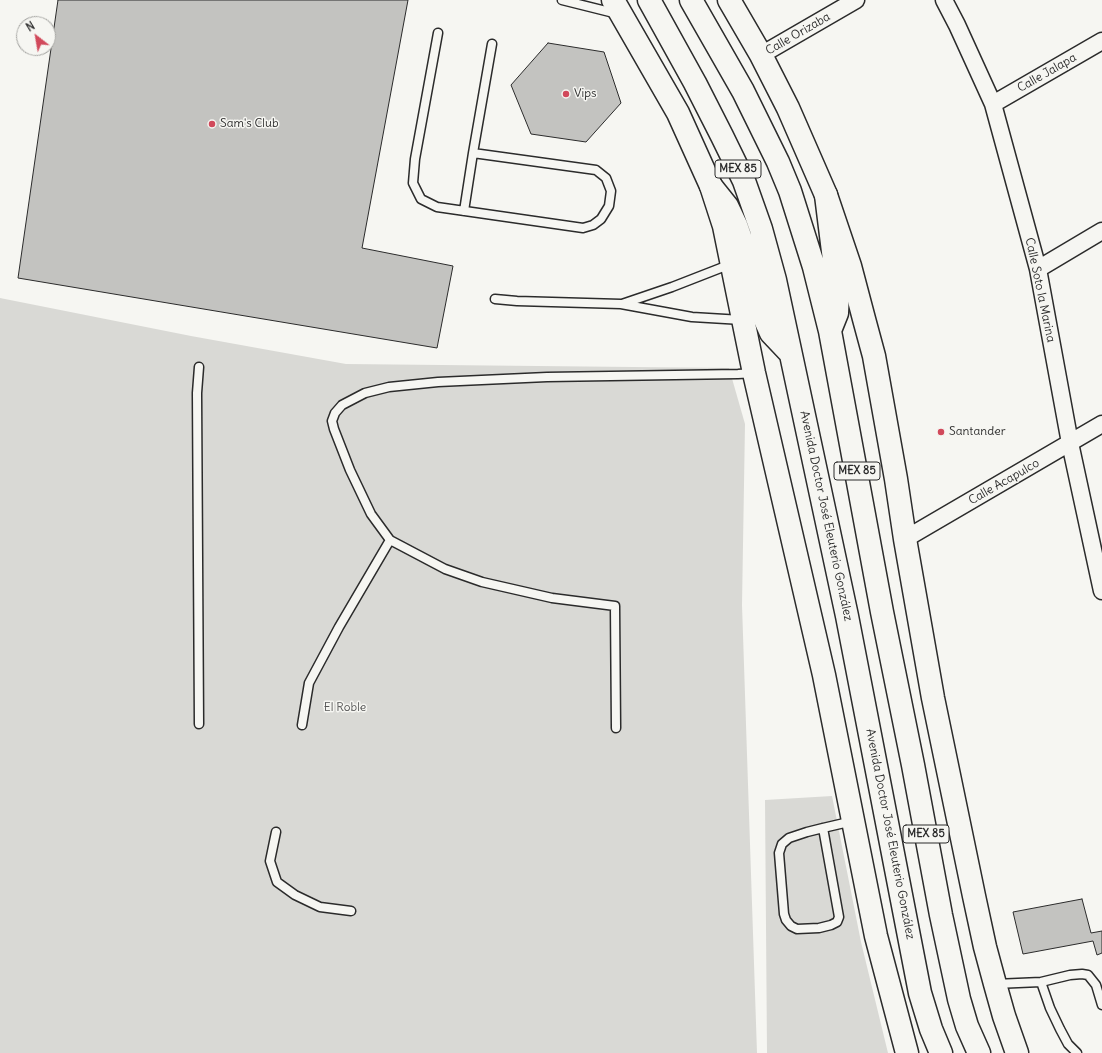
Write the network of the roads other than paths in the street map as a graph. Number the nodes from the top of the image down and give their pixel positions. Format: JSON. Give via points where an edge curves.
{"nodes":[{"id":1,"x":562,"y":0,"type":"edge"},
{"id":2,"x":649,"y":0,"type":"edge"},
{"id":3,"x":691,"y":0,"type":"edge"},
{"id":4,"x":729,"y":0,"type":"edge"},
{"id":5,"x":856,"y":0,"type":"edge"},
{"id":6,"x":944,"y":0,"type":"edge"},
{"id":7,"x":617,"y":7,"type":"edge"},
{"id":8,"x":438,"y":32,"type":"dead end"},
{"id":9,"x":1102,"y":41,"type":"edge"},
{"id":10,"x":492,"y":44,"type":"dead end"},
{"id":11,"x":761,"y":55,"type":"junction"},
{"id":12,"x":992,"y":104,"type":"junction"},
{"id":13,"x":473,"y":153,"type":"junction"},
{"id":14,"x":711,"y":186,"type":"junction"},
{"id":15,"x":826,"y":195,"type":"junction"},
{"id":16,"x":464,"y":211,"type":"junction"},
{"id":17,"x":1102,"y":231,"type":"edge"},
{"id":18,"x":732,"y":264,"type":"junction"},
{"id":19,"x":1038,"y":269,"type":"junction"},
{"id":20,"x":495,"y":298,"type":"dead end"},
{"id":21,"x":621,"y":304,"type":"junction"},
{"id":22,"x":744,"y":320,"type":"junction"},
{"id":23,"x":830,"y":330,"type":"junction"},
{"id":24,"x":790,"y":353,"type":"junction"},
{"id":25,"x":199,"y":367,"type":"dead end"},
{"id":26,"x":754,"y":372,"type":"junction"},
{"id":27,"x":1102,"y":424,"type":"edge"},
{"id":28,"x":1070,"y":443,"type":"junction"},
{"id":29,"x":905,"y":539,"type":"junction"},
{"id":30,"x":390,"y":540,"type":"junction"},
{"id":31,"x":1102,"y":592,"type":"edge"},
{"id":32,"x":199,"y":724,"type":"dead end"},
{"id":33,"x":302,"y":726,"type":"dead end"},
{"id":34,"x":616,"y":728,"type":"dead end"},
{"id":35,"x":854,"y":821,"type":"junction"},
{"id":36,"x":823,"y":828,"type":"junction"},
{"id":37,"x":276,"y":832,"type":"dead end"},
{"id":38,"x":351,"y":911,"type":"dead end"},
{"id":39,"x":1041,"y":982,"type":"junction"},
{"id":40,"x":995,"y":984,"type":"junction"},
{"id":41,"x":1102,"y":1005,"type":"edge"},
{"id":42,"x":907,"y":1053,"type":"edge"},
{"id":43,"x":940,"y":1053,"type":"edge"},
{"id":44,"x":979,"y":1053,"type":"edge"},
{"id":45,"x":1017,"y":1053,"type":"edge"},
{"id":46,"x":1077,"y":1053,"type":"edge"}],
"edges":[{"from":1,"to":7,"type":"lane"},
{"from":2,"to":24,"type":"main road","name":"Avenida Doctor José Eleuterio González","number":"MEX 85","via":[[744,180],[775,280]]},
{"from":3,"to":23,"type":"main road","number":"MEX 85","via":[[743,91],[778,162],[803,229]]},
{"from":4,"to":11,"type":"main road"},
{"from":5,"to":11,"type":"street","name":"Calle Orizaba"},
{"from":6,"to":12,"type":"street","name":"Calle Soto la Marina"},
{"from":7,"to":14,"type":"main road","via":[[678,114]]},
{"from":8,"to":16,"type":"lane","via":[[415,159],[414,183],[420,199],[437,207]]},
{"from":9,"to":12,"type":"street","name":"Calle Jalapa"},
{"from":10,"to":13,"type":"lane"},
{"from":11,"to":15,"type":"main road"},
{"from":12,"to":19,"type":"street","name":"Calle Soto la Marina"},
{"from":13,"to":16,"type":"lane"},
{"from":13,"to":16,"type":"lane","via":[[596,170],[606,178],[611,191],[609,206],[594,225],[583,228]]},
{"from":14,"to":18,"type":"main road","via":[[724,226]]},
{"from":14,"to":24,"type":"main road","via":[[727,206],[736,225],[750,265],[758,304],[771,333]]},
{"from":15,"to":23,"type":"main road","via":[[838,292],[837,313]]},
{"from":15,"to":29,"type":"main road","via":[[850,266],[874,356]]},
{"from":17,"to":19,"type":"street"},
{"from":18,"to":21,"type":"lane"},
{"from":18,"to":22,"type":"main road"},
{"from":19,"to":28,"type":"street","name":"Calle Soto la Marina"},
{"from":20,"to":21,"type":"lane"},
{"from":21,"to":22,"type":"lane","via":[[692,317]]},
{"from":22,"to":26,"type":"main road"},
{"from":23,"to":44,"type":"main road","number":"MEX 85","via":[[941,915],[959,999]]},
{"from":24,"to":43,"type":"main road","name":"Avenida Doctor José Eleuterio González","number":"MEX 85","via":[[848,616],[920,993]]},
{"from":25,"to":32,"type":"lane"},
{"from":26,"to":30,"type":"lane","via":[[438,382],[389,387],[351,399],[335,413],[332,421],[334,429],[371,514]]},
{"from":26,"to":35,"type":"main road","via":[[823,668]]},
{"from":27,"to":28,"type":"street","name":"Calle Acapulco"},
{"from":28,"to":29,"type":"street","name":"Calle Acapulco"},
{"from":28,"to":31,"type":"street","name":"Calle Soto la Marina"},
{"from":29,"to":40,"type":"main road","via":[[933,698],[983,940]]},
{"from":30,"to":33,"type":"lane","via":[[309,683]]},
{"from":30,"to":34,"type":"lane","via":[[445,569],[482,582],[552,598],[615,606]]},
{"from":35,"to":36,"type":"lane"},
{"from":35,"to":42,"type":"main road","via":[[876,936]]},
{"from":36,"to":36,"type":"lane","via":[[789,838],[782,844],[779,853],[784,914],[790,926],[797,929],[831,925],[837,922],[839,917]]},
{"from":37,"to":38,"type":"lane","via":[[270,861],[277,882],[295,895],[320,907]]},
{"from":39,"to":40,"type":"lane"},
{"from":39,"to":41,"type":"lane","via":[[1070,975],[1088,975],[1096,985]]},
{"from":39,"to":46,"type":"lane","via":[[1060,1029],[1068,1044]]},
{"from":40,"to":45,"type":"main road"}]}
